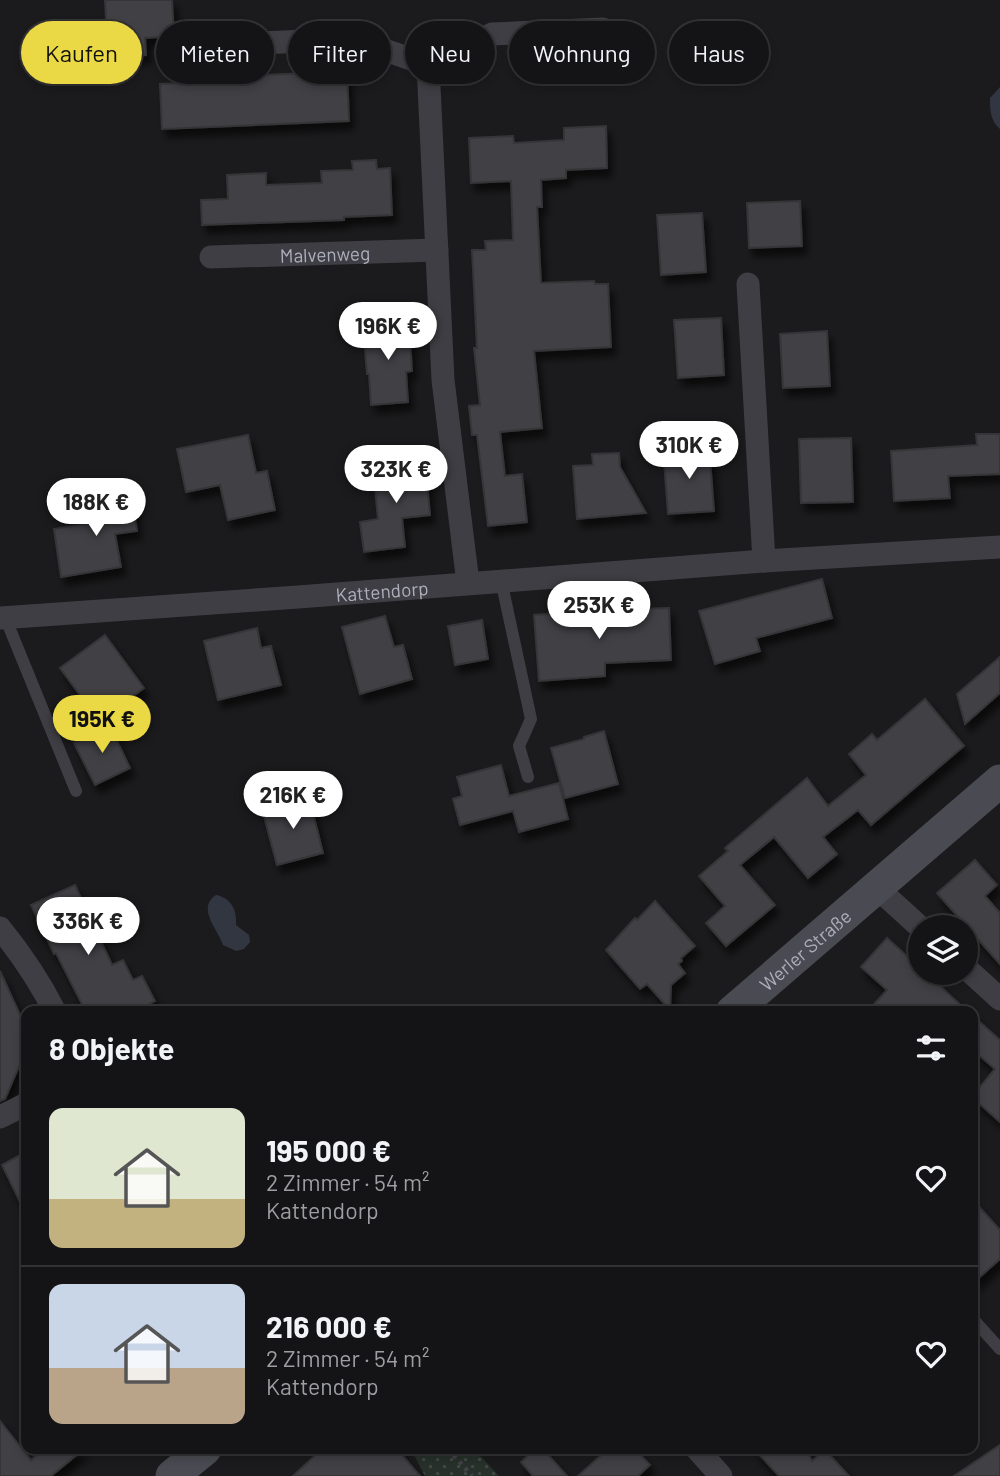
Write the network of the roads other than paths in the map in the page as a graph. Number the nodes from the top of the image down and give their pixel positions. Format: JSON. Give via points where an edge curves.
{"nodes":[{"id":1,"x":274,"y":42,"type":"edge"},
{"id":2,"x":405,"y":57,"type":"edge"},
{"id":3,"x":429,"y":84,"type":"edge"},
{"id":4,"x":437,"y":250,"type":"junction"},
{"id":5,"x":211,"y":257,"type":"dead end"},
{"id":6,"x":748,"y":284,"type":"dead end"},
{"id":7,"x":1000,"y":547,"type":"edge"},
{"id":8,"x":764,"y":561,"type":"junction"},
{"id":9,"x":502,"y":580,"type":"junction"},
{"id":10,"x":468,"y":583,"type":"junction"},
{"id":11,"x":3,"y":617,"type":"edge"},
{"id":12,"x":528,"y":777,"type":"dead end"},
{"id":13,"x":1000,"y":782,"type":"edge"},
{"id":14,"x":76,"y":791,"type":"dead end"},
{"id":15,"x":876,"y":887,"type":"junction"},
{"id":16,"x":908,"y":916,"type":"edge"},
{"id":17,"x":0,"y":929,"type":"edge"},
{"id":18,"x":978,"y":979,"type":"edge"},
{"id":19,"x":1000,"y":999,"type":"edge"},
{"id":20,"x":52,"y":1006,"type":"edge"},
{"id":21,"x":739,"y":1006,"type":"edge"},
{"id":22,"x":21,"y":1106,"type":"edge"},
{"id":23,"x":0,"y":1117,"type":"edge"},
{"id":24,"x":978,"y":1325,"type":"edge"},
{"id":25,"x":1000,"y":1349,"type":"edge"},
{"id":26,"x":199,"y":1454,"type":"edge"},
{"id":27,"x":701,"y":1454,"type":"edge"},
{"id":28,"x":172,"y":1476,"type":"edge"},
{"id":29,"x":721,"y":1476,"type":"edge"}],
"edges":[{"from":1,"to":2,"type":"street","via":[[353,39]]},
{"from":3,"to":4,"type":"street"},
{"from":4,"to":5,"type":"street","name":"Malvenweg"},
{"from":4,"to":10,"type":"street","via":[[443,380]]},
{"from":6,"to":8,"type":"street"},
{"from":7,"to":8,"type":"street","name":"Kattendorp"},
{"from":8,"to":9,"type":"street","name":"Kattendorp"},
{"from":9,"to":10,"type":"street","name":"Kattendorp"},
{"from":9,"to":12,"type":"lane","via":[[531,719],[519,746]]},
{"from":10,"to":11,"type":"street","name":"Kattendorp"},
{"from":11,"to":14,"type":"lane"},
{"from":13,"to":15,"type":"main road","name":"Werler Straße"},
{"from":15,"to":16,"type":"street"},
{"from":15,"to":21,"type":"main road","name":"Werler Straße"},
{"from":17,"to":20,"type":"street"},
{"from":18,"to":19,"type":"street"},
{"from":22,"to":23,"type":"street"},
{"from":24,"to":25,"type":"lane"},
{"from":26,"to":28,"type":"main road"},
{"from":27,"to":29,"type":"street"}]}
